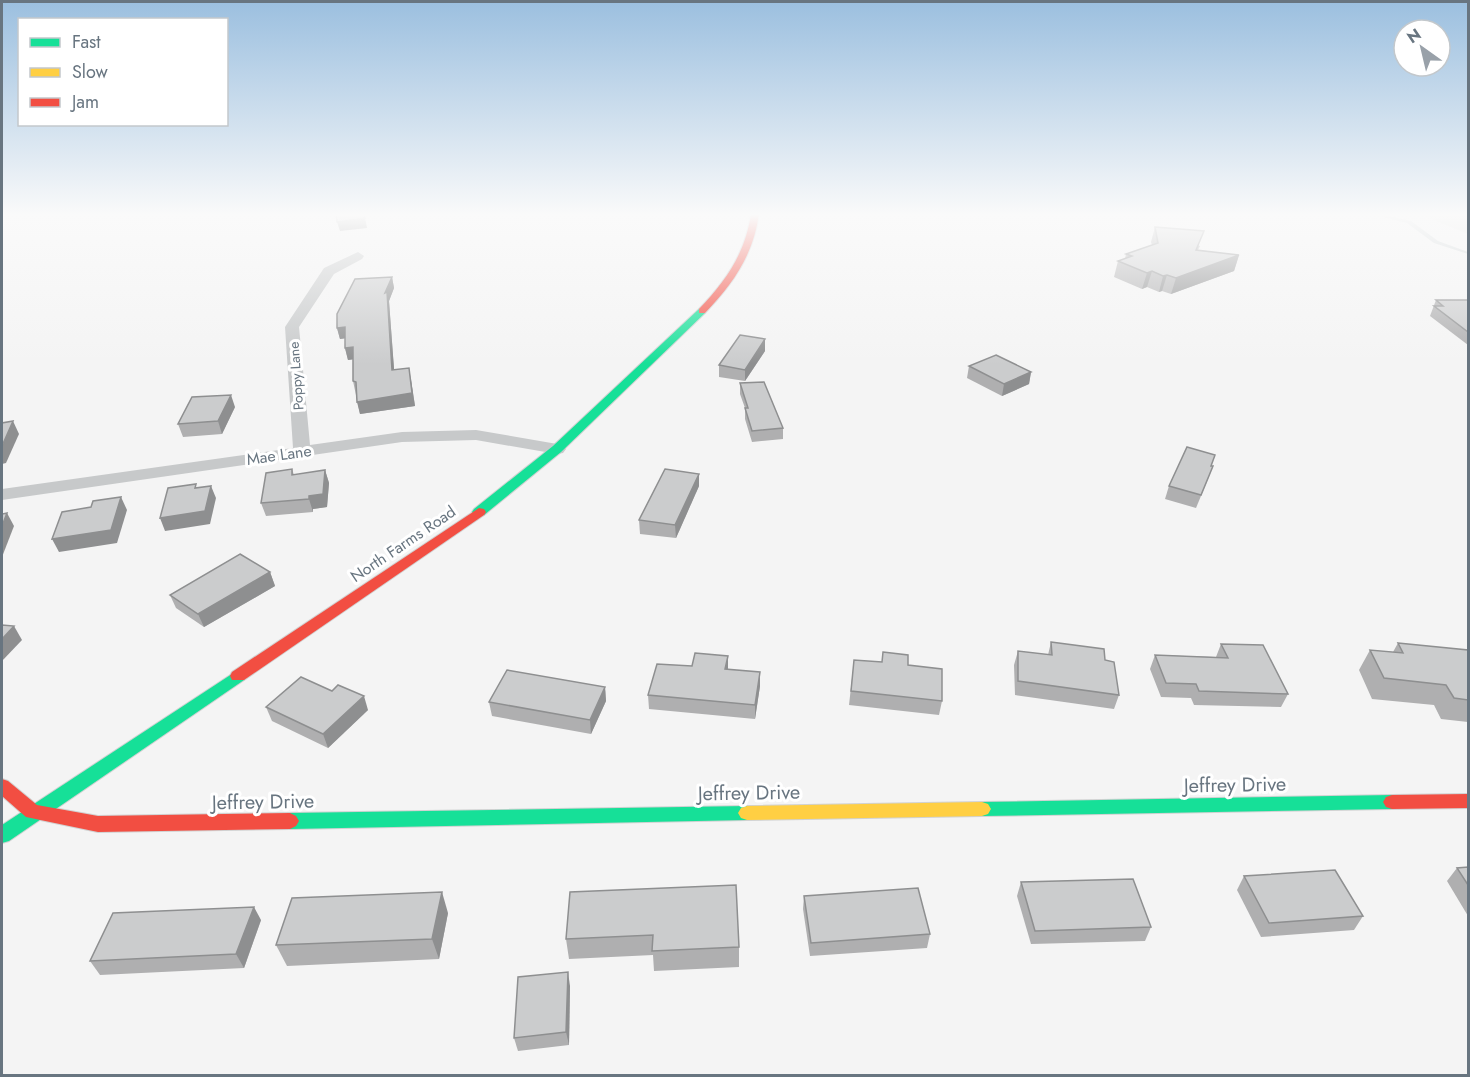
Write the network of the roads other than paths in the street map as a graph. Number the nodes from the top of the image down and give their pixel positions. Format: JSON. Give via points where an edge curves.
{"nodes":[{"id":1,"x":344,"y":263,"type":"edge"},
{"id":2,"x":739,"y":263,"type":"edge"},
{"id":3,"x":557,"y":449,"type":"junction"},
{"id":4,"x":302,"y":452,"type":"junction"},
{"id":5,"x":2,"y":495,"type":"edge"},
{"id":6,"x":2,"y":786,"type":"edge"},
{"id":7,"x":1468,"y":801,"type":"edge"},
{"id":8,"x":32,"y":812,"type":"junction"},
{"id":9,"x":2,"y":835,"type":"edge"}],
"edges":[{"from":1,"to":4,"type":"street","name":"Poppy Lane","via":[[329,271],[292,327]]},
{"from":2,"to":3,"type":"main road","name":"North Farms Road","via":[[716,295]]},
{"from":3,"to":4,"type":"street","name":"Mae Lane","via":[[476,435],[402,437]]},
{"from":3,"to":8,"type":"main road","name":"North Farms Road","via":[[467,522]]},
{"from":4,"to":5,"type":"street","name":"Mae Lane"},
{"from":6,"to":8,"type":"main road"},
{"from":7,"to":8,"type":"main road","name":"Jeffrey Drive","via":[[98,824]]},
{"from":8,"to":9,"type":"main road","name":"North Farms Road"}]}
